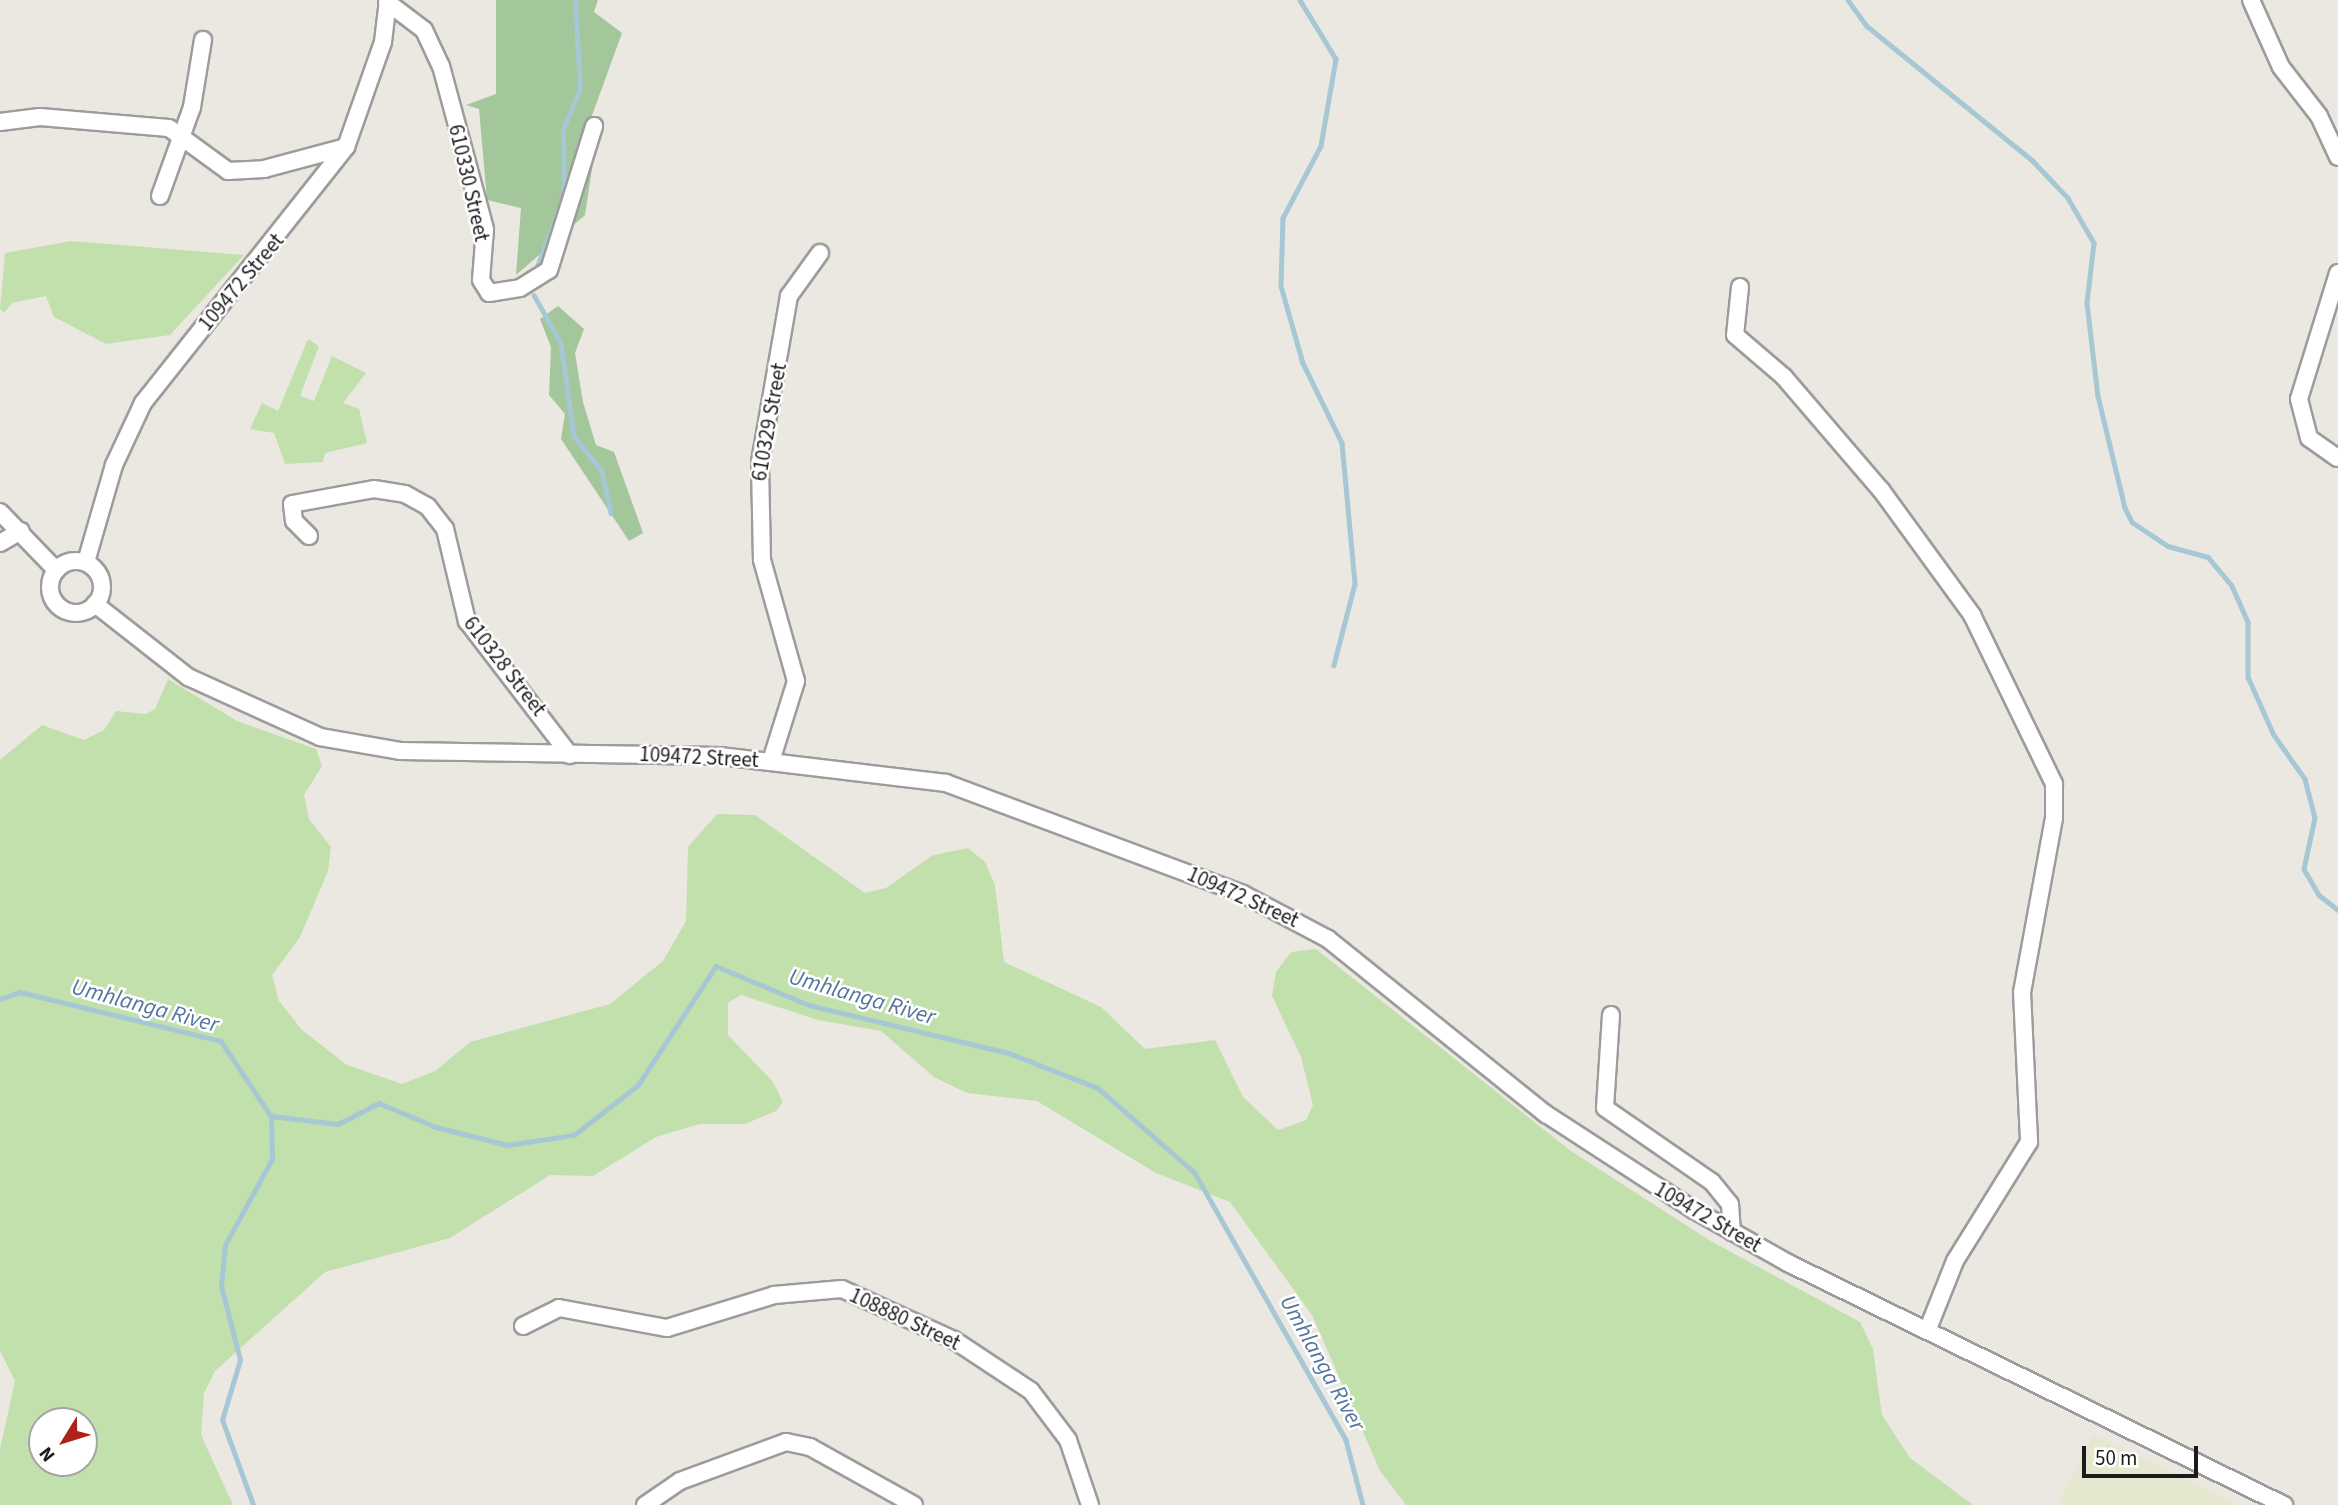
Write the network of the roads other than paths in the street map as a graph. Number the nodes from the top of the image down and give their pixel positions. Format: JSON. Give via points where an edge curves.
{"nodes":[{"id":1,"x":2251,"y":0,"type":"edge"},
{"id":2,"x":388,"y":1,"type":"edge"},
{"id":3,"x":203,"y":40,"type":"dead end"},
{"id":4,"x":0,"y":122,"type":"edge"},
{"id":5,"x":594,"y":126,"type":"dead end"},
{"id":6,"x":182,"y":134,"type":"junction"},
{"id":7,"x":346,"y":147,"type":"junction"},
{"id":8,"x":2338,"y":157,"type":"edge"},
{"id":9,"x":160,"y":196,"type":"dead end"},
{"id":10,"x":820,"y":253,"type":"dead end"},
{"id":11,"x":2338,"y":273,"type":"edge"},
{"id":12,"x":1740,"y":287,"type":"dead end"},
{"id":13,"x":2338,"y":458,"type":"edge"},
{"id":14,"x":0,"y":512,"type":"edge"},
{"id":15,"x":20,"y":531,"type":"junction"},
{"id":16,"x":309,"y":536,"type":"dead end"},
{"id":17,"x":0,"y":543,"type":"edge"},
{"id":18,"x":86,"y":562,"type":"junction"},
{"id":19,"x":56,"y":570,"type":"junction"},
{"id":20,"x":95,"y":604,"type":"junction"},
{"id":21,"x":570,"y":755,"type":"junction"},
{"id":22,"x":771,"y":761,"type":"junction"},
{"id":23,"x":1611,"y":1015,"type":"dead end"},
{"id":24,"x":1732,"y":1232,"type":"junction"},
{"id":25,"x":523,"y":1326,"type":"dead end"},
{"id":26,"x":1928,"y":1329,"type":"junction"},
{"id":27,"x":645,"y":1505,"type":"edge"},
{"id":28,"x":914,"y":1505,"type":"edge"},
{"id":29,"x":1090,"y":1505,"type":"edge"},
{"id":30,"x":2284,"y":1505,"type":"edge"}],
"edges":[{"from":1,"to":8,"type":"street","via":[[2281,67],[2319,116]]},
{"from":2,"to":5,"type":"street","name":"610330 Street","via":[[424,30],[441,66],[485,229],[481,280],[489,293],[520,288],[548,270]]},
{"from":2,"to":7,"type":"street","name":"109472 Street","via":[[383,42]]},
{"from":3,"to":6,"type":"street"},
{"from":4,"to":6,"type":"street","via":[[55,117],[158,126]]},
{"from":6,"to":7,"type":"street","via":[[228,171],[264,169]]},
{"from":6,"to":9,"type":"street"},
{"from":7,"to":18,"type":"street","name":"109472 Street","via":[[143,403],[114,465]]},
{"from":10,"to":22,"type":"street","name":"610329 Street","via":[[787,303],[760,462],[762,560],[796,681]]},
{"from":11,"to":13,"type":"street","via":[[2299,407],[2309,438]]},
{"from":12,"to":26,"type":"street","via":[[1735,335],[1784,377],[1873,481],[1972,615],[2054,784],[2054,818],[2022,992],[2029,1142],[1955,1261]]},
{"from":14,"to":15,"type":"street"},
{"from":15,"to":17,"type":"street"},
{"from":15,"to":19,"type":"street"},
{"from":16,"to":21,"type":"street","name":"610328 Street","via":[[294,521],[292,504],[373,489],[405,494],[428,507],[444,529],[467,621]]},
{"from":18,"to":19,"type":"street"},
{"from":18,"to":20,"type":"street","via":[[101,584]]},
{"from":19,"to":20,"type":"street","via":[[50,590],[62,608],[75,613]]},
{"from":20,"to":21,"type":"street","name":"109472 Street","via":[[188,677],[320,737],[400,751]]},
{"from":21,"to":22,"type":"street","name":"109472 Street"},
{"from":22,"to":24,"type":"street","name":"109472 Street","via":[[901,775],[989,794],[1290,915],[1546,1114]]},
{"from":23,"to":24,"type":"street","via":[[1605,1108],[1712,1182],[1730,1204]]},
{"from":24,"to":26,"type":"street","name":"109472 Street"},
{"from":25,"to":29,"type":"street","name":"108880 Street","via":[[559,1308],[646,1327],[677,1327],[774,1295],[842,1289],[954,1340],[1031,1391],[1068,1440]]},
{"from":26,"to":30,"type":"street","name":"109472 Street"},
{"from":27,"to":28,"type":"street","via":[[680,1481],[786,1442],[810,1447]]}]}
